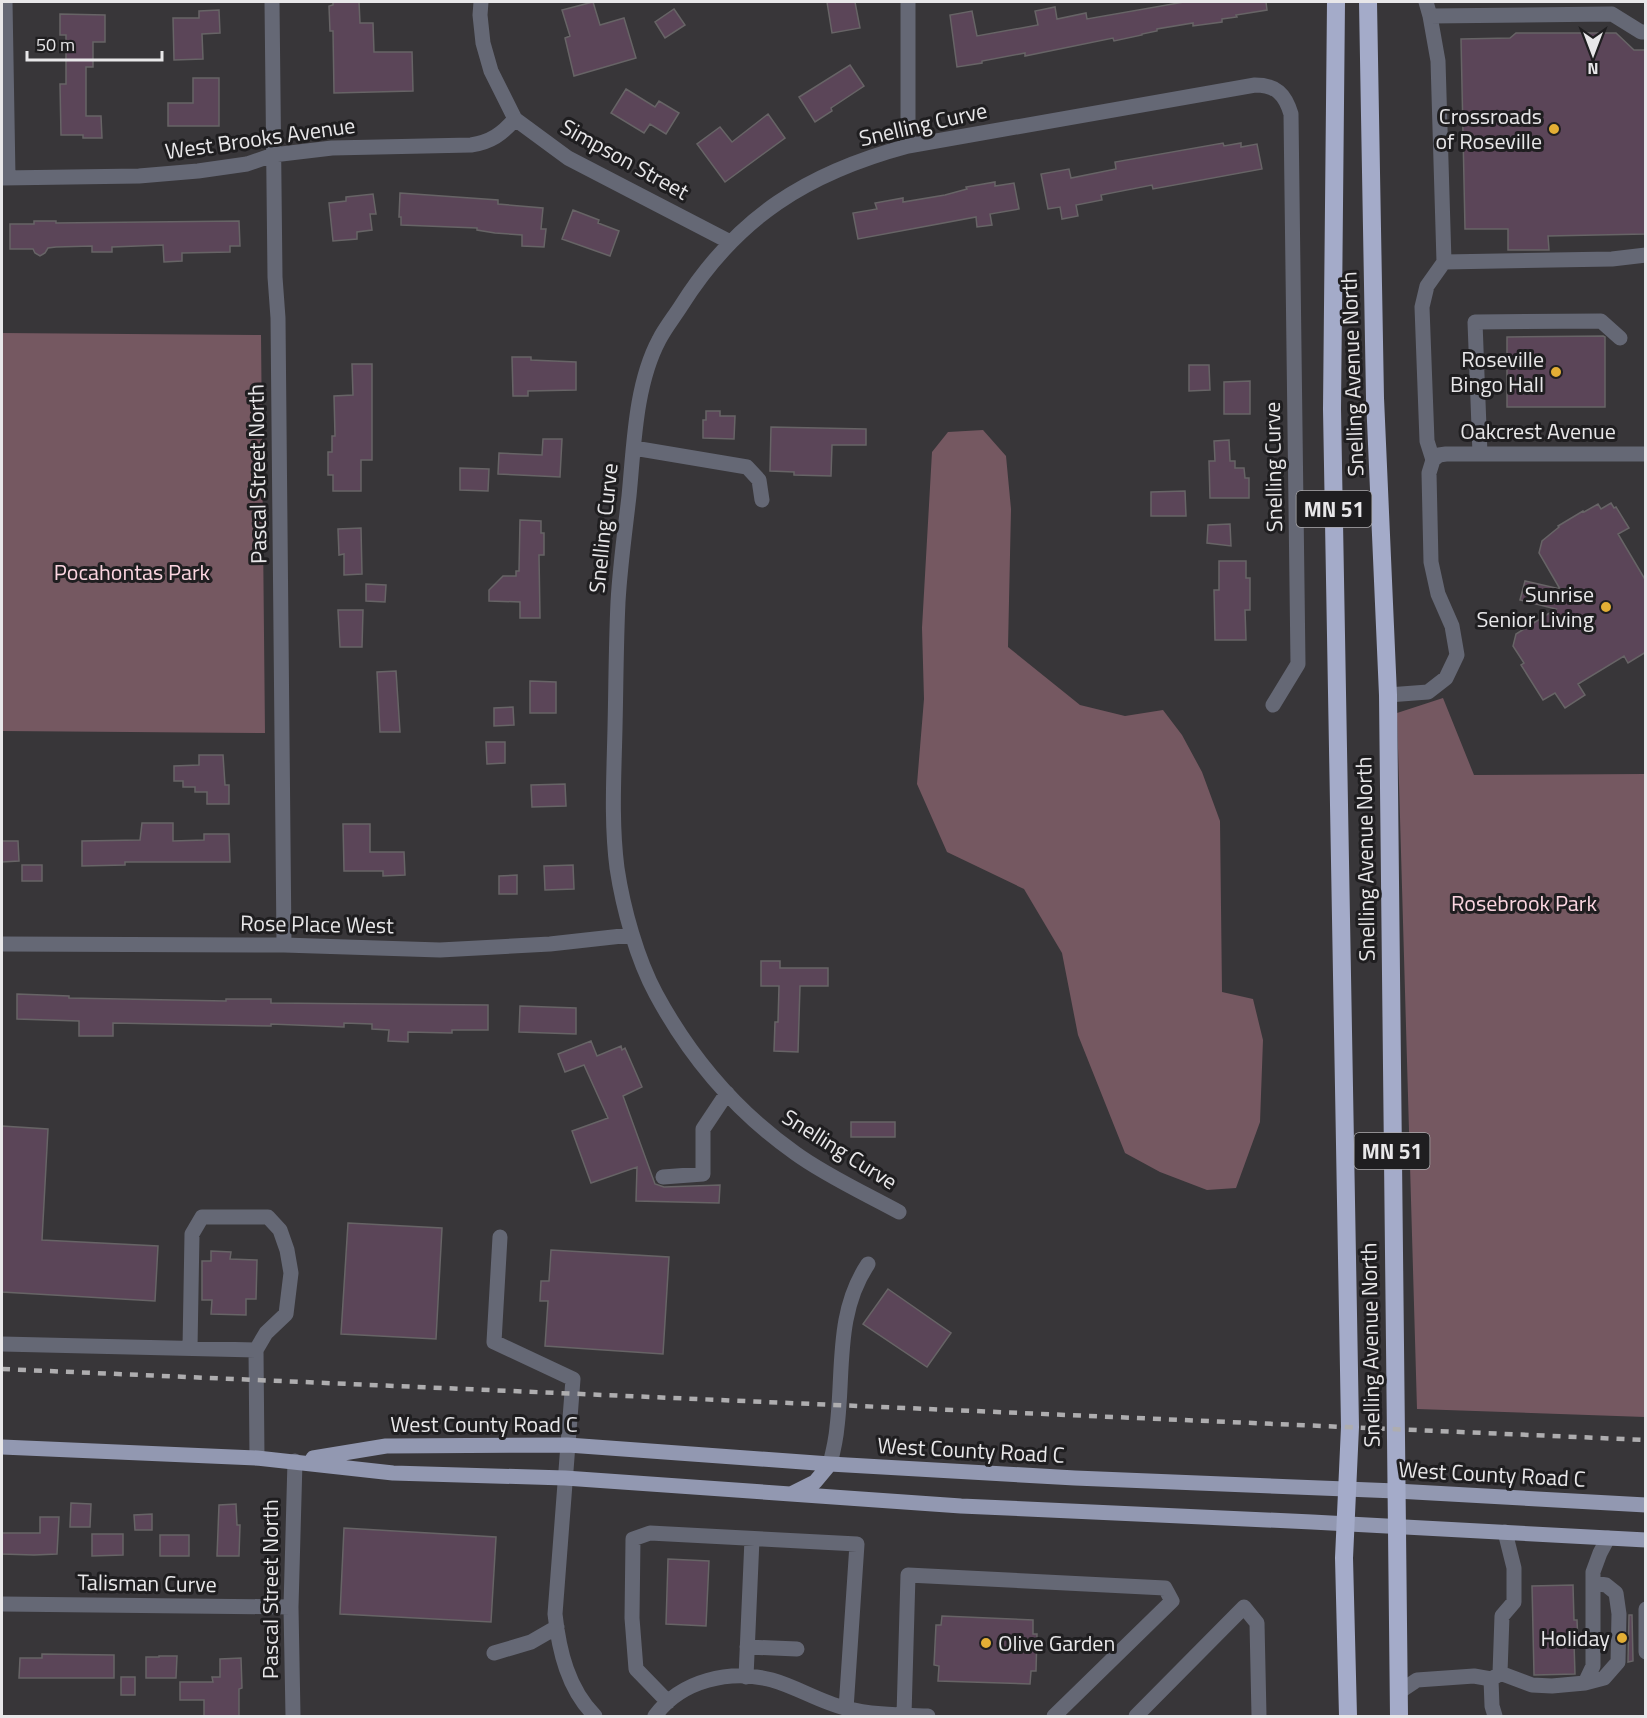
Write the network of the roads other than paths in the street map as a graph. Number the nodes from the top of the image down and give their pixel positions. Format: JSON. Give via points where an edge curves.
{"nodes":[{"id":1,"x":5,"y":2,"type":"edge"},
{"id":2,"x":272,"y":2,"type":"edge"},
{"id":3,"x":481,"y":2,"type":"edge"},
{"id":4,"x":908,"y":2,"type":"edge"},
{"id":5,"x":1330,"y":2,"type":"edge"},
{"id":6,"x":1336,"y":2,"type":"edge"},
{"id":7,"x":1368,"y":2,"type":"edge"},
{"id":8,"x":1428,"y":9,"type":"edge"},
{"id":9,"x":1646,"y":32,"type":"edge"},
{"id":10,"x":1335,"y":70,"type":"junction"},
{"id":11,"x":515,"y":119,"type":"junction"},
{"id":12,"x":908,"y":146,"type":"junction"},
{"id":13,"x":273,"y":155,"type":"junction"},
{"id":14,"x":5,"y":178,"type":"edge"},
{"id":15,"x":730,"y":242,"type":"junction"},
{"id":16,"x":1646,"y":255,"type":"edge"},
{"id":17,"x":1444,"y":262,"type":"junction"},
{"id":18,"x":1620,"y":338,"type":"dead end"},
{"id":19,"x":634,"y":448,"type":"junction"},
{"id":20,"x":1480,"y":454,"type":"junction"},
{"id":21,"x":1646,"y":454,"type":"edge"},
{"id":22,"x":1433,"y":460,"type":"junction"},
{"id":23,"x":762,"y":500,"type":"dead end"},
{"id":24,"x":1388,"y":695,"type":"junction"},
{"id":25,"x":1273,"y":705,"type":"dead end"},
{"id":26,"x":631,"y":935,"type":"junction"},
{"id":27,"x":2,"y":944,"type":"edge"},
{"id":28,"x":284,"y":945,"type":"junction"},
{"id":29,"x":727,"y":1093,"type":"junction"},
{"id":30,"x":663,"y":1177,"type":"dead end"},
{"id":31,"x":899,"y":1212,"type":"dead end"},
{"id":32,"x":500,"y":1237,"type":"dead end"},
{"id":33,"x":868,"y":1264,"type":"dead end"},
{"id":34,"x":2,"y":1344,"type":"edge"},
{"id":35,"x":190,"y":1348,"type":"junction"},
{"id":36,"x":256,"y":1350,"type":"junction"},
{"id":37,"x":568,"y":1445,"type":"junction"},
{"id":38,"x":2,"y":1447,"type":"edge"},
{"id":39,"x":257,"y":1458,"type":"junction"},
{"id":40,"x":295,"y":1461,"type":"junction"},
{"id":41,"x":830,"y":1464,"type":"junction"},
{"id":42,"x":565,"y":1478,"type":"junction"},
{"id":43,"x":1347,"y":1490,"type":"junction"},
{"id":44,"x":1396,"y":1491,"type":"junction"},
{"id":45,"x":791,"y":1494,"type":"junction"},
{"id":46,"x":1646,"y":1504,"type":"edge"},
{"id":47,"x":1345,"y":1524,"type":"junction"},
{"id":48,"x":1397,"y":1526,"type":"junction"},
{"id":49,"x":1505,"y":1532,"type":"junction"},
{"id":50,"x":1608,"y":1538,"type":"junction"},
{"id":51,"x":752,"y":1539,"type":"junction"},
{"id":52,"x":1646,"y":1540,"type":"edge"},
{"id":53,"x":1593,"y":1583,"type":"junction"},
{"id":54,"x":2,"y":1604,"type":"edge"},
{"id":55,"x":291,"y":1607,"type":"junction"},
{"id":56,"x":1646,"y":1609,"type":"edge"},
{"id":57,"x":557,"y":1627,"type":"junction"},
{"id":58,"x":747,"y":1647,"type":"junction"},
{"id":59,"x":797,"y":1649,"type":"dead end"},
{"id":60,"x":1646,"y":1652,"type":"edge"},
{"id":61,"x":494,"y":1653,"type":"dead end"},
{"id":62,"x":1496,"y":1676,"type":"junction"},
{"id":63,"x":746,"y":1677,"type":"junction"},
{"id":64,"x":1585,"y":1683,"type":"junction"},
{"id":65,"x":1399,"y":1692,"type":"junction"},
{"id":66,"x":668,"y":1702,"type":"junction"},
{"id":67,"x":846,"y":1709,"type":"junction"},
{"id":68,"x":904,"y":1715,"type":"edge"},
{"id":69,"x":293,"y":1716,"type":"edge"},
{"id":70,"x":595,"y":1716,"type":"edge"},
{"id":71,"x":655,"y":1716,"type":"edge"},
{"id":72,"x":928,"y":1716,"type":"edge"},
{"id":73,"x":1054,"y":1716,"type":"edge"},
{"id":74,"x":1136,"y":1716,"type":"edge"},
{"id":75,"x":1259,"y":1716,"type":"edge"},
{"id":76,"x":1348,"y":1716,"type":"edge"},
{"id":77,"x":1399,"y":1716,"type":"edge"},
{"id":78,"x":1495,"y":1716,"type":"edge"}],
"edges":[{"from":1,"to":14,"type":"street"},
{"from":2,"to":13,"type":"street","name":"Pascal Street North"},
{"from":3,"to":11,"type":"street","name":"Simpson Street","via":[[488,62]]},
{"from":4,"to":12,"type":"street"},
{"from":5,"to":10,"type":"highway"},
{"from":6,"to":10,"type":"highway","name":"Snelling Avenue North","number":"MN 51"},
{"from":7,"to":24,"type":"highway","name":"Snelling Avenue North","number":"MN 51","via":[[1375,398]]},
{"from":8,"to":9,"type":"street","via":[[1612,14]]},
{"from":8,"to":17,"type":"street","via":[[1438,61]]},
{"from":10,"to":43,"type":"highway","name":"Snelling Avenue North","number":"MN 51","via":[[1332,409],[1350,1427]]},
{"from":11,"to":13,"type":"street","name":"West Brooks Avenue","via":[[503,133],[471,145],[332,148]]},
{"from":11,"to":15,"type":"street","name":"Simpson Street","via":[[568,158]]},
{"from":12,"to":15,"type":"street","name":"Snelling Curve","via":[[855,162],[798,189],[771,206]]},
{"from":12,"to":25,"type":"street","name":"Snelling Curve","via":[[1255,85],[1269,85],[1288,101],[1292,114],[1298,664]]},
{"from":13,"to":14,"type":"street","name":"West Brooks Avenue","via":[[247,164],[198,171]]},
{"from":13,"to":28,"type":"street","name":"Pascal Street North"},
{"from":15,"to":19,"type":"street","name":"Snelling Curve","via":[[692,289],[658,342],[636,419]]},
{"from":16,"to":17,"type":"street","via":[[1612,260]]},
{"from":17,"to":22,"type":"street","via":[[1427,286],[1422,307],[1427,441]]},
{"from":18,"to":20,"type":"street","via":[[1601,321],[1475,322]]},
{"from":19,"to":23,"type":"street","via":[[747,467],[759,480]]},
{"from":19,"to":26,"type":"street","name":"Snelling Curve","via":[[618,600],[614,828]]},
{"from":20,"to":21,"type":"street","name":"Oakcrest Avenue"},
{"from":20,"to":22,"type":"street","name":"Oakcrest Avenue","via":[[1439,455]]},
{"from":22,"to":24,"type":"street","via":[[1429,473],[1431,562],[1457,655],[1446,678],[1428,692]]},
{"from":24,"to":44,"type":"highway","name":"Snelling Avenue North","number":"MN 51"},
{"from":26,"to":28,"type":"street","name":"Rose Place West","via":[[440,950]]},
{"from":26,"to":29,"type":"street","name":"Snelling Curve","via":[[654,990],[676,1029]]},
{"from":27,"to":28,"type":"street","name":"Rose Place West"},
{"from":29,"to":30,"type":"street","via":[[703,1129],[703,1174]]},
{"from":29,"to":31,"type":"street","name":"Snelling Curve","via":[[796,1154]]},
{"from":32,"to":37,"type":"street","via":[[494,1342],[573,1379]]},
{"from":33,"to":41,"type":"street","via":[[847,1311]]},
{"from":34,"to":35,"type":"street"},
{"from":35,"to":36,"type":"street"},
{"from":35,"to":36,"type":"street","via":[[192,1234],[202,1217],[268,1217],[280,1230],[287,1250],[291,1273],[289,1299],[286,1314],[266,1333]]},
{"from":36,"to":39,"type":"street"},
{"from":37,"to":40,"type":"main road","name":"West County Road C","via":[[386,1446]]},
{"from":37,"to":41,"type":"main road","name":"West County Road C"},
{"from":37,"to":42,"type":"street"},
{"from":38,"to":39,"type":"main road","name":"West County Road C"},
{"from":39,"to":40,"type":"main road","name":"West County Road C"},
{"from":40,"to":42,"type":"main road","name":"West County Road C","via":[[393,1473]]},
{"from":40,"to":55,"type":"street","name":"Pascal Street North"},
{"from":41,"to":43,"type":"main road","name":"West County Road C"},
{"from":41,"to":45,"type":"main road","via":[[815,1482]]},
{"from":42,"to":45,"type":"main road","name":"West County Road C"},
{"from":42,"to":57,"type":"street","via":[[555,1604]]},
{"from":43,"to":44,"type":"main road","name":"West County Road C"},
{"from":43,"to":47,"type":"highway","name":"Snelling Avenue North","number":"MN 51"},
{"from":44,"to":46,"type":"main road","name":"West County Road C"},
{"from":44,"to":48,"type":"highway","name":"Snelling Avenue North","number":"MN 51"},
{"from":45,"to":47,"type":"main road","name":"West County Road C"},
{"from":47,"to":48,"type":"main road","name":"West County Road C"},
{"from":47,"to":76,"type":"highway","name":"Snelling Avenue North","number":"MN 51"},
{"from":48,"to":49,"type":"main road","name":"West County Road C"},
{"from":48,"to":65,"type":"highway","name":"Snelling Avenue North","number":"MN 51"},
{"from":49,"to":50,"type":"main road","name":"West County Road C"},
{"from":49,"to":62,"type":"street","via":[[1514,1568],[1514,1602],[1502,1616]]},
{"from":50,"to":52,"type":"main road","name":"West County Road C"},
{"from":50,"to":53,"type":"street","via":[[1593,1572]]},
{"from":51,"to":58,"type":"street"},
{"from":51,"to":66,"type":"street","via":[[650,1533],[633,1539],[636,1670]]},
{"from":51,"to":67,"type":"street","via":[[857,1544]]},
{"from":53,"to":64,"type":"street","via":[[1593,1665]]},
{"from":53,"to":64,"type":"street","via":[[1606,1585],[1616,1593],[1618,1662],[1604,1678]]},
{"from":54,"to":55,"type":"street","name":"Talisman Curve"},
{"from":55,"to":69,"type":"street","name":"Pascal Street North"},
{"from":56,"to":60,"type":"street"},
{"from":57,"to":61,"type":"street","via":[[531,1642]]},
{"from":57,"to":70,"type":"street","via":[[565,1667]]},
{"from":58,"to":59,"type":"street"},
{"from":58,"to":63,"type":"street"},
{"from":62,"to":64,"type":"street","via":[[1532,1685]]},
{"from":62,"to":65,"type":"street","via":[[1417,1680]]},
{"from":62,"to":78,"type":"street","via":[[1492,1706]]},
{"from":63,"to":66,"type":"street","via":[[714,1678],[694,1685]]},
{"from":63,"to":67,"type":"street","via":[[773,1681]]},
{"from":65,"to":77,"type":"highway","name":"Snelling Avenue North","number":"MN 51"},
{"from":66,"to":71,"type":"street"},
{"from":67,"to":68,"type":"street"},
{"from":68,"to":72,"type":"street"},
{"from":68,"to":73,"type":"street","via":[[908,1575],[1165,1588],[1172,1601]]},
{"from":74,"to":75,"type":"street","via":[[1244,1607],[1257,1623]]}]}
